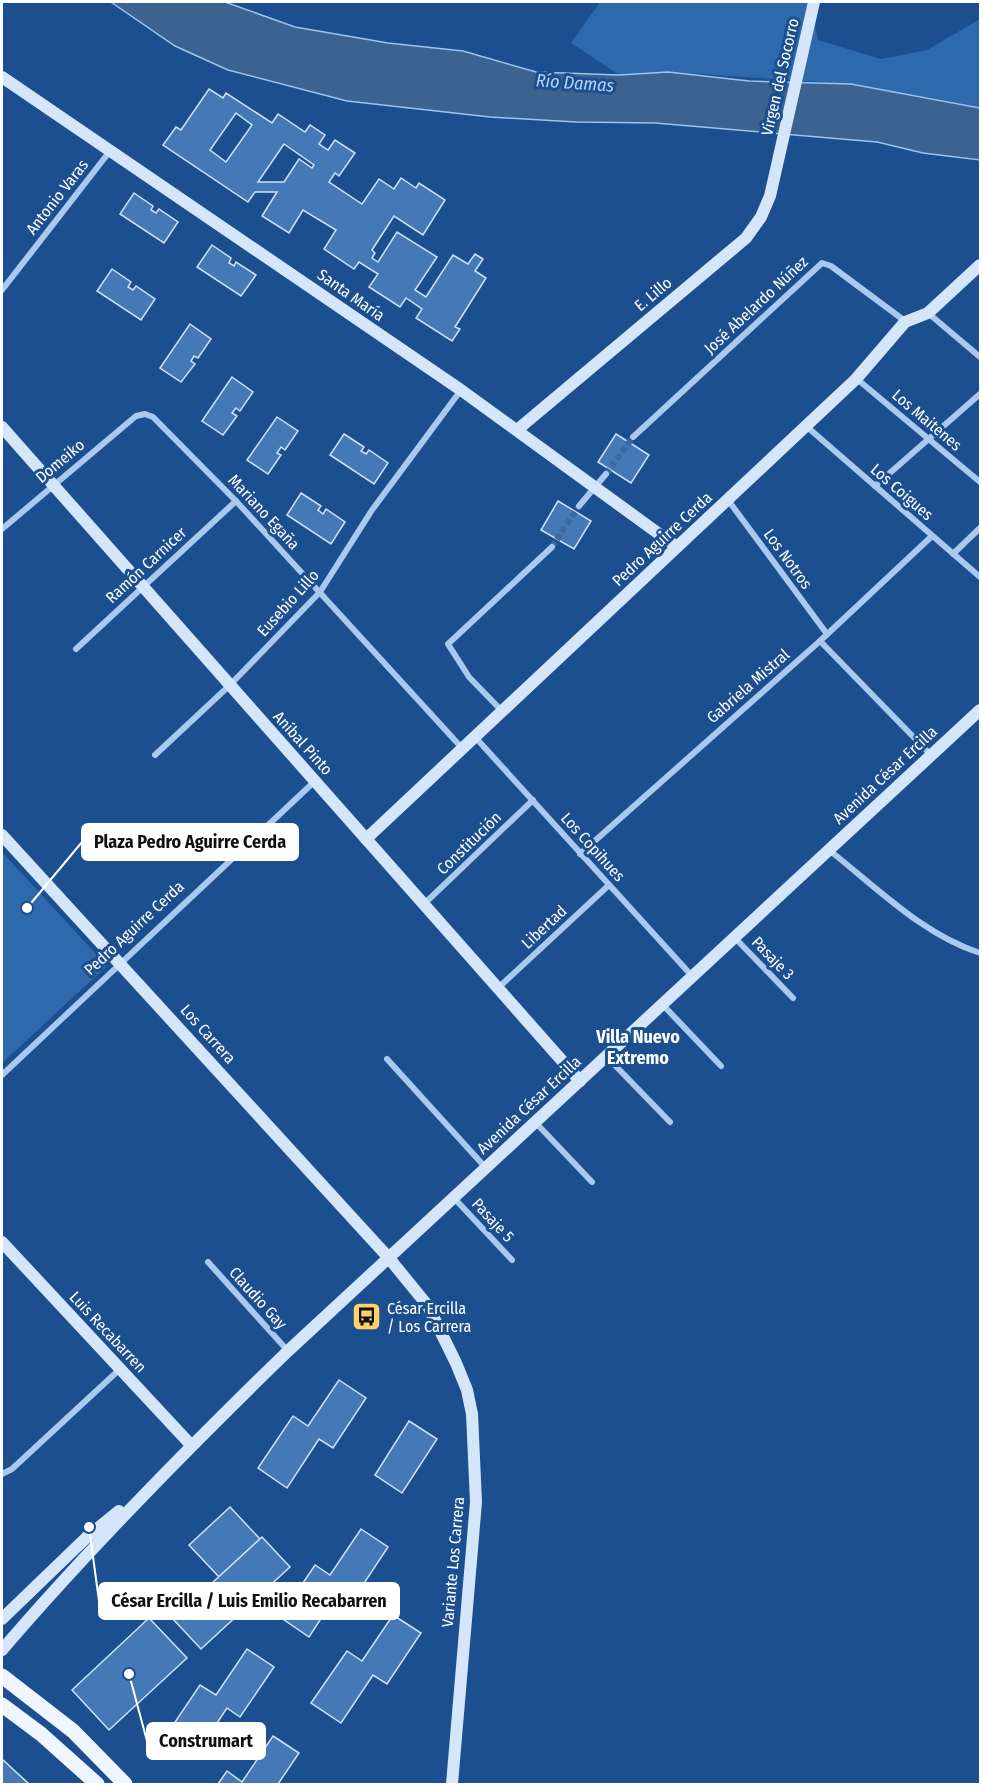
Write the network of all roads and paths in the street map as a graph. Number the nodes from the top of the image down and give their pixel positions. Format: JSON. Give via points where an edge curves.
{"nodes":[{"id":1,"x":814,"y":2,"type":"edge"},
{"id":2,"x":2,"y":77,"type":"edge"},
{"id":3,"x":111,"y":150,"type":"junction"},
{"id":4,"x":779,"y":160,"type":"joint"},
{"id":5,"x":981,"y":265,"type":"edge"},
{"id":6,"x":2,"y":290,"type":"edge"},
{"id":7,"x":928,"y":313,"type":"junction"},
{"id":8,"x":905,"y":322,"type":"junction"},
{"id":9,"x":981,"y":357,"type":"edge"},
{"id":10,"x":856,"y":379,"type":"junction"},
{"id":11,"x":461,"y":390,"type":"junction"},
{"id":12,"x":981,"y":394,"type":"edge"},
{"id":13,"x":136,"y":416,"type":"joint"},
{"id":14,"x":806,"y":426,"type":"junction"},
{"id":15,"x":2,"y":427,"type":"edge"},
{"id":16,"x":517,"y":430,"type":"junction"},
{"id":17,"x":633,"y":437,"type":"tunnel mouth"},
{"id":18,"x":929,"y":439,"type":"junction"},
{"id":19,"x":606,"y":474,"type":"tunnel mouth"},
{"id":20,"x":981,"y":482,"type":"edge"},
{"id":21,"x":52,"y":484,"type":"junction"},
{"id":22,"x":875,"y":486,"type":"junction"},
{"id":23,"x":596,"y":488,"type":"junction"},
{"id":24,"x":728,"y":500,"type":"junction"},
{"id":25,"x":236,"y":501,"type":"junction"},
{"id":26,"x":579,"y":506,"type":"tunnel mouth"},
{"id":27,"x":981,"y":528,"type":"edge"},
{"id":28,"x":2,"y":529,"type":"edge"},
{"id":29,"x":932,"y":536,"type":"junction"},
{"id":30,"x":552,"y":547,"type":"tunnel mouth"},
{"id":31,"x":677,"y":547,"type":"junction"},
{"id":32,"x":953,"y":554,"type":"junction"},
{"id":33,"x":981,"y":577,"type":"edge"},
{"id":34,"x":142,"y":586,"type":"junction"},
{"id":35,"x":320,"y":592,"type":"junction"},
{"id":36,"x":827,"y":634,"type":"junction"},
{"id":37,"x":820,"y":641,"type":"junction"},
{"id":38,"x":76,"y":649,"type":"dead end"},
{"id":39,"x":230,"y":685,"type":"junction"},
{"id":40,"x":501,"y":710,"type":"junction"},
{"id":41,"x":981,"y":710,"type":"edge"},
{"id":42,"x":475,"y":736,"type":"junction"},
{"id":43,"x":462,"y":748,"type":"junction"},
{"id":44,"x":155,"y":755,"type":"dead end"},
{"id":45,"x":931,"y":755,"type":"junction"},
{"id":46,"x":315,"y":781,"type":"junction"},
{"id":47,"x":533,"y":800,"type":"junction"},
{"id":48,"x":2,"y":835,"type":"edge"},
{"id":49,"x":366,"y":839,"type":"junction"},
{"id":50,"x":829,"y":850,"type":"junction"},
{"id":51,"x":580,"y":854,"type":"junction"},
{"id":52,"x":609,"y":885,"type":"junction"},
{"id":53,"x":424,"y":905,"type":"junction"},
{"id":54,"x":734,"y":937,"type":"junction"},
{"id":55,"x":981,"y":953,"type":"edge"},
{"id":56,"x":121,"y":963,"type":"junction"},
{"id":57,"x":693,"y":976,"type":"junction"},
{"id":58,"x":497,"y":988,"type":"junction"},
{"id":59,"x":793,"y":998,"type":"dead end"},
{"id":60,"x":662,"y":1004,"type":"junction"},
{"id":61,"x":606,"y":1056,"type":"junction"},
{"id":62,"x":387,"y":1059,"type":"dead end"},
{"id":63,"x":721,"y":1066,"type":"dead end"},
{"id":64,"x":2,"y":1075,"type":"edge"},
{"id":65,"x":579,"y":1081,"type":"junction"},
{"id":66,"x":535,"y":1122,"type":"junction"},
{"id":67,"x":670,"y":1122,"type":"dead end"},
{"id":68,"x":486,"y":1168,"type":"junction"},
{"id":69,"x":592,"y":1182,"type":"dead end"},
{"id":70,"x":454,"y":1198,"type":"junction"},
{"id":71,"x":2,"y":1242,"type":"edge"},
{"id":72,"x":388,"y":1257,"type":"junction"},
{"id":73,"x":512,"y":1260,"type":"dead end"},
{"id":74,"x":208,"y":1263,"type":"dead end"},
{"id":75,"x":288,"y":1351,"type":"junction"},
{"id":76,"x":120,"y":1370,"type":"junction"},
{"id":77,"x":191,"y":1445,"type":"junction"},
{"id":78,"x":2,"y":1474,"type":"edge"},
{"id":79,"x":157,"y":1480,"type":"junction"},
{"id":80,"x":2,"y":1619,"type":"edge"},
{"id":81,"x":2,"y":1650,"type":"edge"},
{"id":82,"x":2,"y":1677,"type":"edge"},
{"id":83,"x":2,"y":1705,"type":"edge"},
{"id":84,"x":97,"y":1785,"type":"edge"},
{"id":85,"x":125,"y":1785,"type":"edge"},
{"id":86,"x":452,"y":1785,"type":"edge"}],
"edges":[{"from":1,"to":4,"type":"street","name":"Virgen del Socorro"},
{"from":2,"to":3,"type":"street","name":"Santa María"},
{"from":3,"to":6,"type":"street","name":"Antonio Varas"},
{"from":3,"to":11,"type":"street","name":"Santa María"},
{"from":4,"to":16,"type":"street","name":"E. Lillo","via":[[770,196],[746,238]]},
{"from":5,"to":7,"type":"street","name":"Pedro Aguirre Cerda"},
{"from":7,"to":8,"type":"street","name":"Pedro Aguirre Cerda"},
{"from":7,"to":9,"type":"street"},
{"from":8,"to":10,"type":"street","name":"Pedro Aguirre Cerda"},
{"from":8,"to":17,"type":"street","name":"José Abelardo Núñez","via":[[822,263]]},
{"from":10,"to":14,"type":"street","name":"Pedro Aguirre Cerda"},
{"from":10,"to":18,"type":"street","name":"Los Maitenes"},
{"from":11,"to":16,"type":"street","name":"Santa María"},
{"from":11,"to":35,"type":"street","name":"Eusebio Lillo","via":[[372,510]]},
{"from":12,"to":18,"type":"street"},
{"from":13,"to":21,"type":"street","name":"Domeiko"},
{"from":13,"to":25,"type":"street","name":"Mariano Egaña","via":[[153,417]]},
{"from":14,"to":22,"type":"street","name":"Los Coigues"},
{"from":14,"to":24,"type":"street","name":"Pedro Aguirre Cerda"},
{"from":15,"to":21,"type":"street","name":"Aníbal Pinto"},
{"from":16,"to":23,"type":"street","name":"Santa María"},
{"from":18,"to":20,"type":"street","name":"Los Maitenes"},
{"from":18,"to":22,"type":"street"},
{"from":19,"to":23,"type":"street"},
{"from":21,"to":28,"type":"street","name":"Domeiko"},
{"from":21,"to":34,"type":"street","name":"Aníbal Pinto"},
{"from":22,"to":29,"type":"street","name":"Los Coigues"},
{"from":23,"to":26,"type":"street"},
{"from":23,"to":31,"type":"street","name":"Santa María"},
{"from":24,"to":31,"type":"street","name":"Pedro Aguirre Cerda"},
{"from":24,"to":36,"type":"street","name":"Los Notros"},
{"from":25,"to":34,"type":"street","name":"Ramón Carnicer"},
{"from":25,"to":35,"type":"street","name":"Mariano Egaña"},
{"from":27,"to":32,"type":"street"},
{"from":29,"to":32,"type":"street","name":"Los Coigues"},
{"from":29,"to":36,"type":"street","name":"Gabriela Mistral"},
{"from":30,"to":40,"type":"street","via":[[448,644],[469,677]]},
{"from":31,"to":40,"type":"street","name":"Pedro Aguirre Cerda"},
{"from":32,"to":33,"type":"street","name":"Los Coigues"},
{"from":34,"to":38,"type":"street","name":"Ramón Carnicer"},
{"from":34,"to":39,"type":"street","name":"Aníbal Pinto"},
{"from":35,"to":39,"type":"street","name":"Eusebio Lillo"},
{"from":35,"to":43,"type":"street","name":"Mariano Egaña"},
{"from":36,"to":37,"type":"street","name":"Gabriela Mistral"},
{"from":37,"to":45,"type":"street"},
{"from":37,"to":51,"type":"street","name":"Gabriela Mistral"},
{"from":39,"to":44,"type":"street","name":"Eusebio Lillo"},
{"from":39,"to":46,"type":"street","name":"Aníbal Pinto"},
{"from":40,"to":42,"type":"street","name":"Pedro Aguirre Cerda"},
{"from":41,"to":45,"type":"street","name":"Avenida César Ercilla"},
{"from":42,"to":43,"type":"street","name":"Pedro Aguirre Cerda"},
{"from":42,"to":47,"type":"street","name":"Los Copihues"},
{"from":43,"to":49,"type":"street","name":"Pedro Aguirre Cerda"},
{"from":45,"to":50,"type":"street","name":"Avenida César Ercilla"},
{"from":46,"to":49,"type":"street","name":"Aníbal Pinto"},
{"from":46,"to":56,"type":"street","name":"Pedro Aguirre Cerda"},
{"from":47,"to":51,"type":"street","name":"Los Copihues"},
{"from":47,"to":53,"type":"street","name":"Constitución"},
{"from":48,"to":56,"type":"street","name":"Los Carrera"},
{"from":49,"to":53,"type":"street","name":"Aníbal Pinto"},
{"from":50,"to":54,"type":"street","name":"Avenida César Ercilla"},
{"from":50,"to":55,"type":"street","via":[[935,933]]},
{"from":51,"to":52,"type":"street","name":"Los Copihues"},
{"from":52,"to":57,"type":"street","name":"Los Copihues"},
{"from":52,"to":58,"type":"street","name":"Libertad"},
{"from":53,"to":58,"type":"street","name":"Aníbal Pinto"},
{"from":54,"to":57,"type":"street","name":"Avenida César Ercilla"},
{"from":54,"to":59,"type":"street","name":"Pasaje 3"},
{"from":56,"to":64,"type":"street","name":"Pedro Aguirre Cerda"},
{"from":56,"to":72,"type":"street","name":"Los Carrera"},
{"from":57,"to":60,"type":"street","name":"Avenida César Ercilla"},
{"from":58,"to":65,"type":"street","name":"Aníbal Pinto"},
{"from":60,"to":61,"type":"street","name":"Avenida César Ercilla"},
{"from":60,"to":63,"type":"street"},
{"from":61,"to":65,"type":"street","name":"Avenida César Ercilla"},
{"from":61,"to":67,"type":"street"},
{"from":62,"to":68,"type":"street"},
{"from":65,"to":66,"type":"street","name":"Avenida César Ercilla"},
{"from":66,"to":68,"type":"street","name":"Avenida César Ercilla"},
{"from":66,"to":69,"type":"street"},
{"from":68,"to":70,"type":"street","name":"Avenida César Ercilla"},
{"from":70,"to":72,"type":"street","name":"Avenida César Ercilla"},
{"from":70,"to":73,"type":"street","name":"Pasaje 5"},
{"from":71,"to":76,"type":"street","name":"Luis Recabarren"},
{"from":72,"to":75,"type":"street","name":"Avenida César Ercilla"},
{"from":72,"to":86,"type":"street","name":"Variante Los Carrera","via":[[428,1306],[467,1390],[471,1414],[476,1502]]},
{"from":74,"to":75,"type":"street","name":"Claudio Gay"},
{"from":75,"to":77,"type":"street","name":"Avenida César Ercilla"},
{"from":76,"to":77,"type":"street","name":"Luis Recabarren"},
{"from":76,"to":78,"type":"street"},
{"from":77,"to":79,"type":"street","name":"Avenida César Ercilla"},
{"from":79,"to":80,"type":"street","name":"Avenida César Ercilla","via":[[87,1537]]},
{"from":79,"to":81,"type":"street","name":"Avenida César Ercilla"},
{"from":82,"to":85,"type":"main road","via":[[73,1731]]},
{"from":83,"to":84,"type":"main road","via":[[65,1754]]}]}
